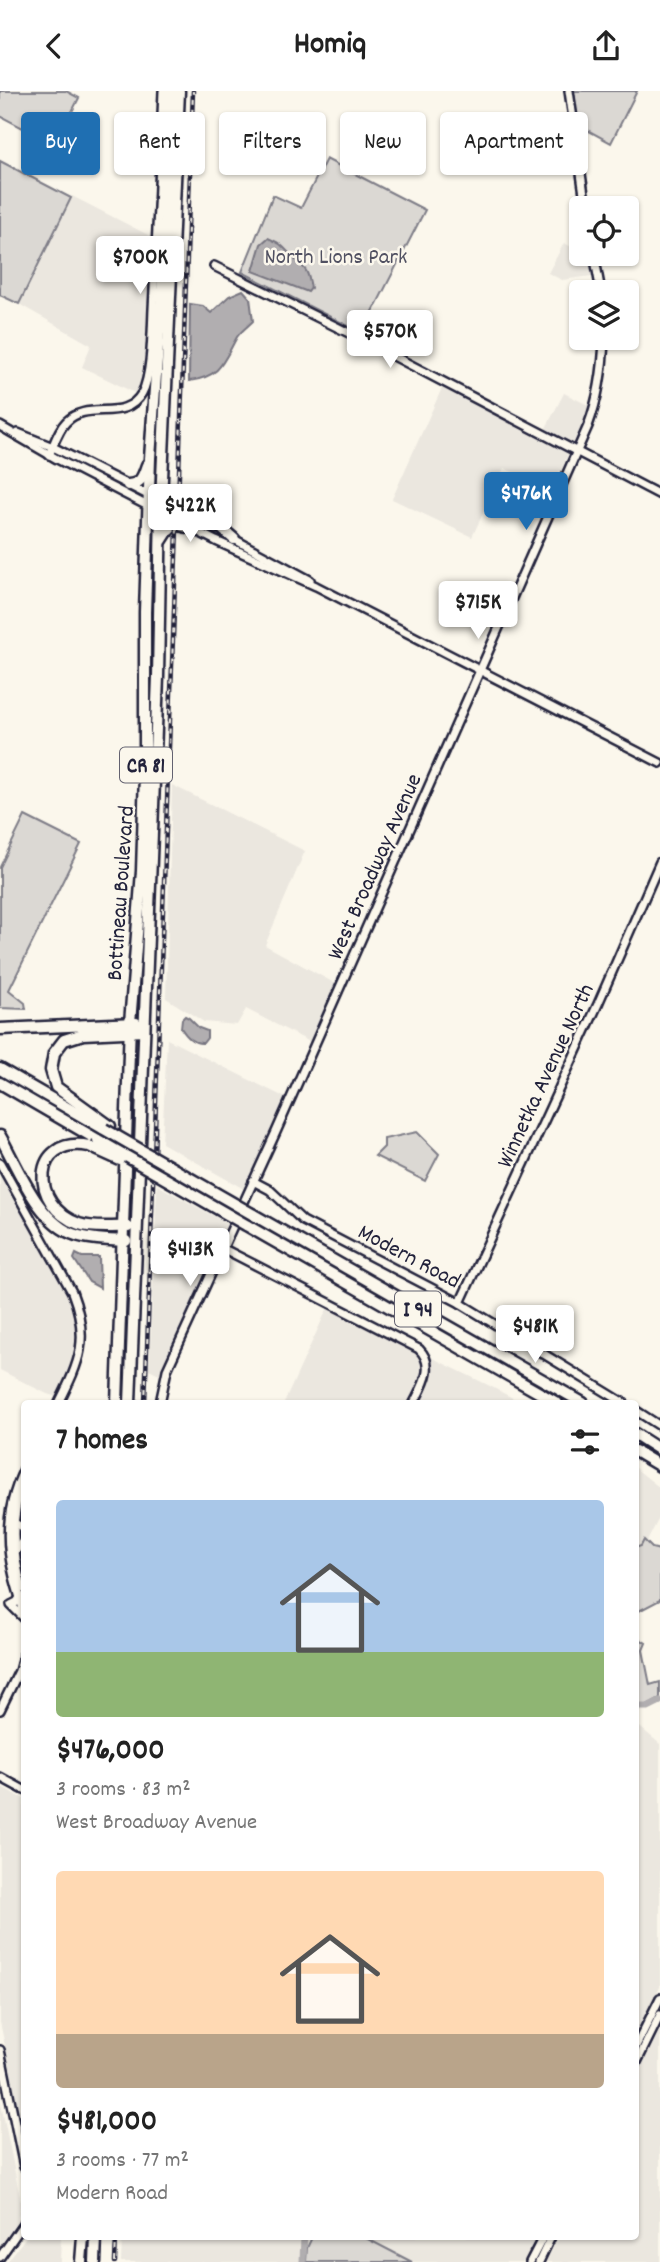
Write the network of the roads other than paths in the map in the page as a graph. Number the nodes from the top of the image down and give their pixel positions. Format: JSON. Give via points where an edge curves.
{"nodes":[{"id":1,"x":163,"y":91,"type":"edge"},
{"id":2,"x":170,"y":91,"type":"edge"},
{"id":3,"x":179,"y":91,"type":"edge"},
{"id":4,"x":569,"y":91,"type":"edge"},
{"id":5,"x":584,"y":196,"type":"edge"},
{"id":6,"x":214,"y":266,"type":"dead end"},
{"id":7,"x":603,"y":350,"type":"edge"},
{"id":8,"x":0,"y":426,"type":"edge"},
{"id":9,"x":51,"y":451,"type":"junction"},
{"id":10,"x":577,"y":451,"type":"junction"},
{"id":11,"x":150,"y":458,"type":"junction"},
{"id":12,"x":128,"y":485,"type":"junction"},
{"id":13,"x":660,"y":495,"type":"edge"},
{"id":14,"x":162,"y":496,"type":"junction"},
{"id":15,"x":149,"y":501,"type":"junction"},
{"id":16,"x":161,"y":513,"type":"junction"},
{"id":17,"x":191,"y":528,"type":"junction"},
{"id":18,"x":234,"y":539,"type":"joint"},
{"id":19,"x":160,"y":544,"type":"junction"},
{"id":20,"x":316,"y":586,"type":"junction"},
{"id":21,"x":480,"y":671,"type":"junction"},
{"id":22,"x":660,"y":763,"type":"edge"},
{"id":23,"x":660,"y":862,"type":"edge"},
{"id":24,"x":0,"y":1026,"type":"edge"},
{"id":25,"x":130,"y":1027,"type":"junction"},
{"id":26,"x":144,"y":1027,"type":"junction"},
{"id":27,"x":0,"y":1069,"type":"edge"},
{"id":28,"x":0,"y":1083,"type":"edge"},
{"id":29,"x":107,"y":1128,"type":"junction"},
{"id":30,"x":0,"y":1136,"type":"edge"},
{"id":31,"x":94,"y":1143,"type":"junction"},
{"id":32,"x":0,"y":1163,"type":"edge"},
{"id":33,"x":253,"y":1181,"type":"junction"},
{"id":34,"x":123,"y":1227,"type":"junction"},
{"id":35,"x":137,"y":1227,"type":"junction"},
{"id":36,"x":122,"y":1241,"type":"junction"},
{"id":37,"x":136,"y":1242,"type":"junction"},
{"id":38,"x":222,"y":1248,"type":"junction"},
{"id":39,"x":460,"y":1303,"type":"junction"},
{"id":40,"x":61,"y":1400,"type":"edge"},
{"id":41,"x":117,"y":1400,"type":"edge"},
{"id":42,"x":130,"y":1400,"type":"edge"},
{"id":43,"x":160,"y":1400,"type":"edge"},
{"id":44,"x":415,"y":1400,"type":"edge"},
{"id":45,"x":552,"y":1400,"type":"edge"},
{"id":46,"x":578,"y":1400,"type":"edge"},
{"id":47,"x":619,"y":1400,"type":"edge"},
{"id":48,"x":639,"y":1413,"type":"edge"},
{"id":49,"x":660,"y":1426,"type":"edge"},
{"id":50,"x":639,"y":1437,"type":"edge"},
{"id":51,"x":660,"y":1450,"type":"edge"},
{"id":52,"x":639,"y":1453,"type":"edge"},
{"id":53,"x":660,"y":1466,"type":"edge"},
{"id":54,"x":21,"y":1480,"type":"edge"},
{"id":55,"x":21,"y":1489,"type":"edge"},
{"id":56,"x":13,"y":1511,"type":"junction"},
{"id":57,"x":21,"y":1516,"type":"edge"},
{"id":58,"x":11,"y":1522,"type":"junction"},
{"id":59,"x":21,"y":1527,"type":"edge"},
{"id":60,"x":21,"y":1542,"type":"edge"},
{"id":61,"x":15,"y":1555,"type":"junction"},
{"id":62,"x":21,"y":1585,"type":"edge"},
{"id":63,"x":21,"y":1589,"type":"edge"},
{"id":64,"x":21,"y":1597,"type":"edge"},
{"id":65,"x":21,"y":1612,"type":"edge"},
{"id":66,"x":21,"y":1664,"type":"edge"},
{"id":67,"x":0,"y":1710,"type":"edge"},
{"id":68,"x":0,"y":1777,"type":"edge"},
{"id":69,"x":21,"y":1788,"type":"edge"},
{"id":70,"x":660,"y":1998,"type":"edge"},
{"id":71,"x":660,"y":2015,"type":"edge"},
{"id":72,"x":639,"y":2040,"type":"edge"},
{"id":73,"x":0,"y":2050,"type":"edge"},
{"id":74,"x":639,"y":2058,"type":"edge"},
{"id":75,"x":21,"y":2152,"type":"edge"},
{"id":76,"x":21,"y":2227,"type":"edge"},
{"id":77,"x":83,"y":2240,"type":"edge"},
{"id":78,"x":96,"y":2240,"type":"edge"},
{"id":79,"x":541,"y":2240,"type":"edge"},
{"id":80,"x":550,"y":2240,"type":"edge"},
{"id":81,"x":0,"y":2257,"type":"edge"},
{"id":82,"x":81,"y":2262,"type":"edge"},
{"id":83,"x":95,"y":2262,"type":"edge"},
{"id":84,"x":530,"y":2262,"type":"edge"},
{"id":85,"x":539,"y":2262,"type":"edge"}],
"edges":[{"from":1,"to":9,"type":"street","via":[[152,339],[145,387],[134,404],[122,409],[73,416]]},
{"from":2,"to":11,"type":"highway","name":"Bottineau Boulevard","number":"CR 81"},
{"from":3,"to":14,"type":"highway","name":"Bottineau Boulevard","number":"CR 81"},
{"from":4,"to":5,"type":"street"},
{"from":6,"to":10,"type":"street"},
{"from":7,"to":10,"type":"street","name":"West Broadway Avenue","via":[[596,403]]},
{"from":8,"to":9,"type":"street"},
{"from":9,"to":12,"type":"street"},
{"from":9,"to":15,"type":"street"},
{"from":10,"to":13,"type":"street"},
{"from":10,"to":21,"type":"street","name":"West Broadway Avenue"},
{"from":11,"to":12,"type":"highway","via":[[141,480]]},
{"from":11,"to":15,"type":"highway","name":"Bottineau Boulevard","number":"CR 81"},
{"from":12,"to":15,"type":"street"},
{"from":14,"to":15,"type":"street"},
{"from":14,"to":16,"type":"highway","name":"Bottineau Boulevard","number":"CR 81"},
{"from":14,"to":18,"type":"highway"},
{"from":15,"to":16,"type":"street"},
{"from":15,"to":25,"type":"highway","name":"Bottineau Boulevard","number":"CR 81","via":[[145,795]]},
{"from":16,"to":17,"type":"street"},
{"from":16,"to":19,"type":"highway","name":"Bottineau Boulevard","number":"CR 81"},
{"from":17,"to":19,"type":"highway","via":[[175,524]]},
{"from":17,"to":20,"type":"street"},
{"from":18,"to":20,"type":"street"},
{"from":19,"to":26,"type":"highway","name":"Bottineau Boulevard","number":"CR 81"},
{"from":20,"to":21,"type":"street"},
{"from":21,"to":22,"type":"street"},
{"from":21,"to":33,"type":"street","name":"West Broadway Avenue"},
{"from":23,"to":39,"type":"street","name":"Winnetka Avenue North"},
{"from":24,"to":25,"type":"highway"},
{"from":25,"to":26,"type":"highway"},
{"from":25,"to":29,"type":"highway","via":[[64,1040],[51,1064],[59,1090]]},
{"from":25,"to":34,"type":"highway","name":"Bottineau Boulevard","number":"CR 81"},
{"from":26,"to":35,"type":"highway","name":"Bottineau Boulevard","number":"CR 81"},
{"from":27,"to":29,"type":"highway"},
{"from":28,"to":31,"type":"highway","number":"I 94"},
{"from":29,"to":46,"type":"highway","number":"I 94","bridge":true},
{"from":30,"to":36,"type":"highway","via":[[40,1207],[55,1224],[83,1237]]},
{"from":31,"to":34,"type":"highway","via":[[65,1146],[50,1157],[43,1175],[45,1193],[55,1210],[77,1223]]},
{"from":31,"to":45,"type":"highway","number":"I 94","bridge":true,"via":[[212,1205]]},
{"from":32,"to":40,"type":"street","via":[[72,1292],[81,1324],[75,1370]]},
{"from":33,"to":38,"type":"street","name":"West Broadway Avenue"},
{"from":33,"to":39,"type":"street","name":"Modern Road","via":[[270,1190],[303,1221]]},
{"from":34,"to":35,"type":"highway"},
{"from":34,"to":36,"type":"highway","name":"Bottineau Boulevard","number":"CR 81"},
{"from":35,"to":37,"type":"highway","name":"Bottineau Boulevard","number":"CR 81"},
{"from":36,"to":37,"type":"highway"},
{"from":36,"to":41,"type":"highway","name":"Bottineau Boulevard","number":"CR 81"},
{"from":37,"to":42,"type":"highway","name":"Bottineau Boulevard","number":"CR 81"},
{"from":38,"to":43,"type":"street","name":"West Broadway Avenue","via":[[164,1375]]},
{"from":38,"to":44,"type":"street","via":[[422,1352],[427,1375]]},
{"from":39,"to":47,"type":"street","name":"Modern Road"},
{"from":48,"to":49,"type":"street"},
{"from":50,"to":51,"type":"highway"},
{"from":52,"to":53,"type":"highway"},
{"from":54,"to":56,"type":"street"},
{"from":55,"to":56,"type":"street"},
{"from":56,"to":57,"type":"street"},
{"from":56,"to":58,"type":"street"},
{"from":58,"to":59,"type":"street"},
{"from":58,"to":61,"type":"street"},
{"from":58,"to":63,"type":"street","via":[[9,1556]]},
{"from":60,"to":61,"type":"street"},
{"from":61,"to":62,"type":"street"},
{"from":64,"to":65,"type":"street","via":[[11,1605]]},
{"from":66,"to":67,"type":"street"},
{"from":68,"to":69,"type":"street"},
{"from":70,"to":72,"type":"street"},
{"from":71,"to":74,"type":"street"},
{"from":73,"to":75,"type":"street"},
{"from":76,"to":81,"type":"street"},
{"from":77,"to":82,"type":"highway"},
{"from":78,"to":83,"type":"highway"},
{"from":79,"to":84,"type":"street"},
{"from":80,"to":85,"type":"street"}]}
